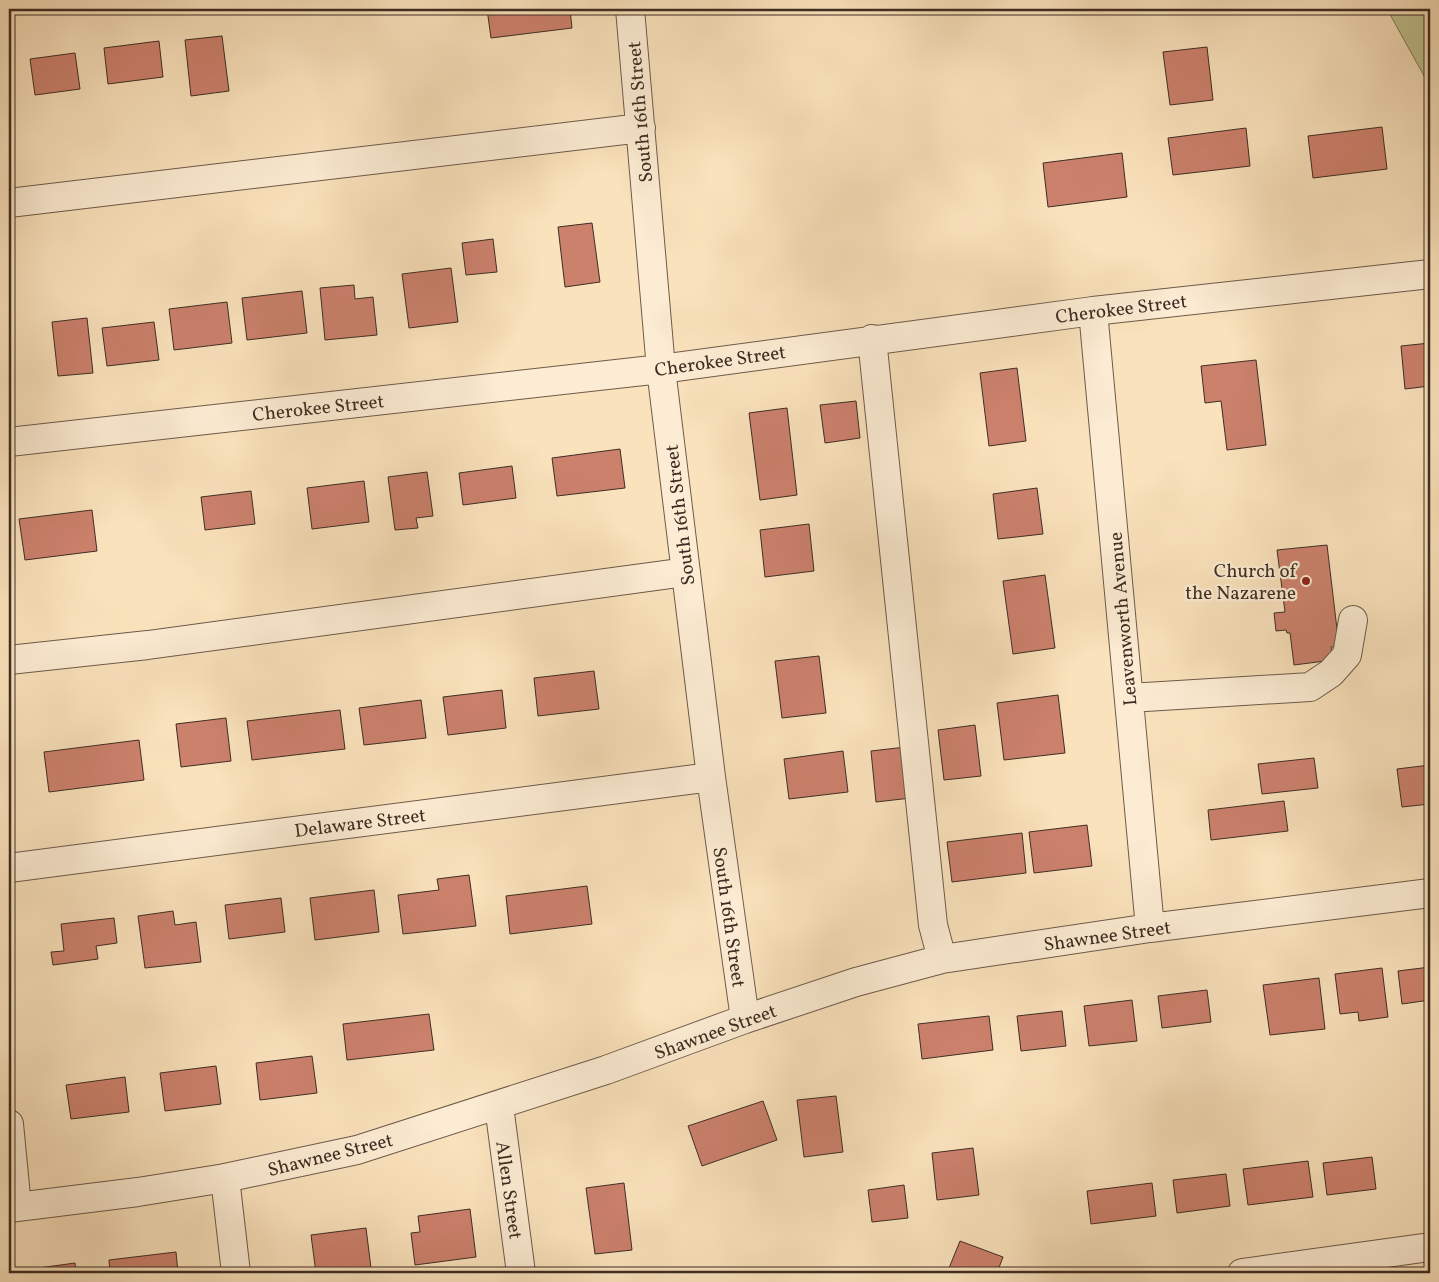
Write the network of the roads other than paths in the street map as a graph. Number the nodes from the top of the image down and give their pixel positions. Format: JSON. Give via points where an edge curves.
{"nodes":[{"id":1,"x":630,"y":9,"type":"edge"},
{"id":2,"x":641,"y":128,"type":"junction"},
{"id":3,"x":9,"y":203,"type":"edge"},
{"id":4,"x":1430,"y":274,"type":"edge"},
{"id":5,"x":1094,"y":310,"type":"junction"},
{"id":6,"x":872,"y":339,"type":"junction"},
{"id":7,"x":661,"y":369,"type":"junction"},
{"id":8,"x":9,"y":442,"type":"edge"},
{"id":9,"x":686,"y":572,"type":"junction"},
{"id":10,"x":1353,"y":620,"type":"dead end"},
{"id":11,"x":9,"y":660,"type":"edge"},
{"id":12,"x":1129,"y":698,"type":"junction"},
{"id":13,"x":710,"y":777,"type":"junction"},
{"id":14,"x":9,"y":868,"type":"edge"},
{"id":15,"x":1430,"y":893,"type":"edge"},
{"id":16,"x":1150,"y":928,"type":"junction"},
{"id":17,"x":942,"y":959,"type":"junction"},
{"id":18,"x":745,"y":1019,"type":"junction"},
{"id":19,"x":499,"y":1106,"type":"junction"},
{"id":20,"x":9,"y":1124,"type":"edge"},
{"id":21,"x":225,"y":1178,"type":"junction"},
{"id":22,"x":13,"y":1207,"type":"edge"},
{"id":23,"x":1430,"y":1247,"type":"edge"},
{"id":24,"x":236,"y":1273,"type":"edge"},
{"id":25,"x":521,"y":1273,"type":"edge"},
{"id":26,"x":1242,"y":1273,"type":"edge"}],
"edges":[{"from":1,"to":2,"type":"street","name":"South 16th Street"},
{"from":2,"to":3,"type":"street"},
{"from":2,"to":7,"type":"street","name":"South 16th Street"},
{"from":4,"to":5,"type":"street","name":"Cherokee Street"},
{"from":5,"to":6,"type":"street","name":"Cherokee Street"},
{"from":5,"to":12,"type":"street","name":"Leavenworth Avenue"},
{"from":6,"to":7,"type":"street","name":"Cherokee Street"},
{"from":6,"to":17,"type":"street","via":[[932,916]]},
{"from":7,"to":8,"type":"street","name":"Cherokee Street"},
{"from":7,"to":9,"type":"street","name":"South 16th Street"},
{"from":9,"to":11,"type":"street","via":[[148,645]]},
{"from":9,"to":13,"type":"street","name":"South 16th Street"},
{"from":10,"to":12,"type":"street","via":[[1347,655],[1331,673],[1310,687]]},
{"from":12,"to":16,"type":"street","name":"Leavenworth Avenue"},
{"from":13,"to":14,"type":"street","name":"Delaware Street"},
{"from":13,"to":18,"type":"street","name":"South 16th Street"},
{"from":15,"to":16,"type":"street","name":"Shawnee Street"},
{"from":16,"to":17,"type":"street","name":"Shawnee Street"},
{"from":17,"to":18,"type":"street","name":"Shawnee Street","via":[[856,982]]},
{"from":18,"to":19,"type":"street","name":"Shawnee Street"},
{"from":19,"to":21,"type":"street","name":"Shawnee Street","via":[[357,1150]]},
{"from":19,"to":25,"type":"street","name":"Allen Street"},
{"from":20,"to":22,"type":"street"},
{"from":21,"to":22,"type":"street","name":"Shawnee Street"},
{"from":21,"to":24,"type":"street"},
{"from":23,"to":26,"type":"street"}]}
